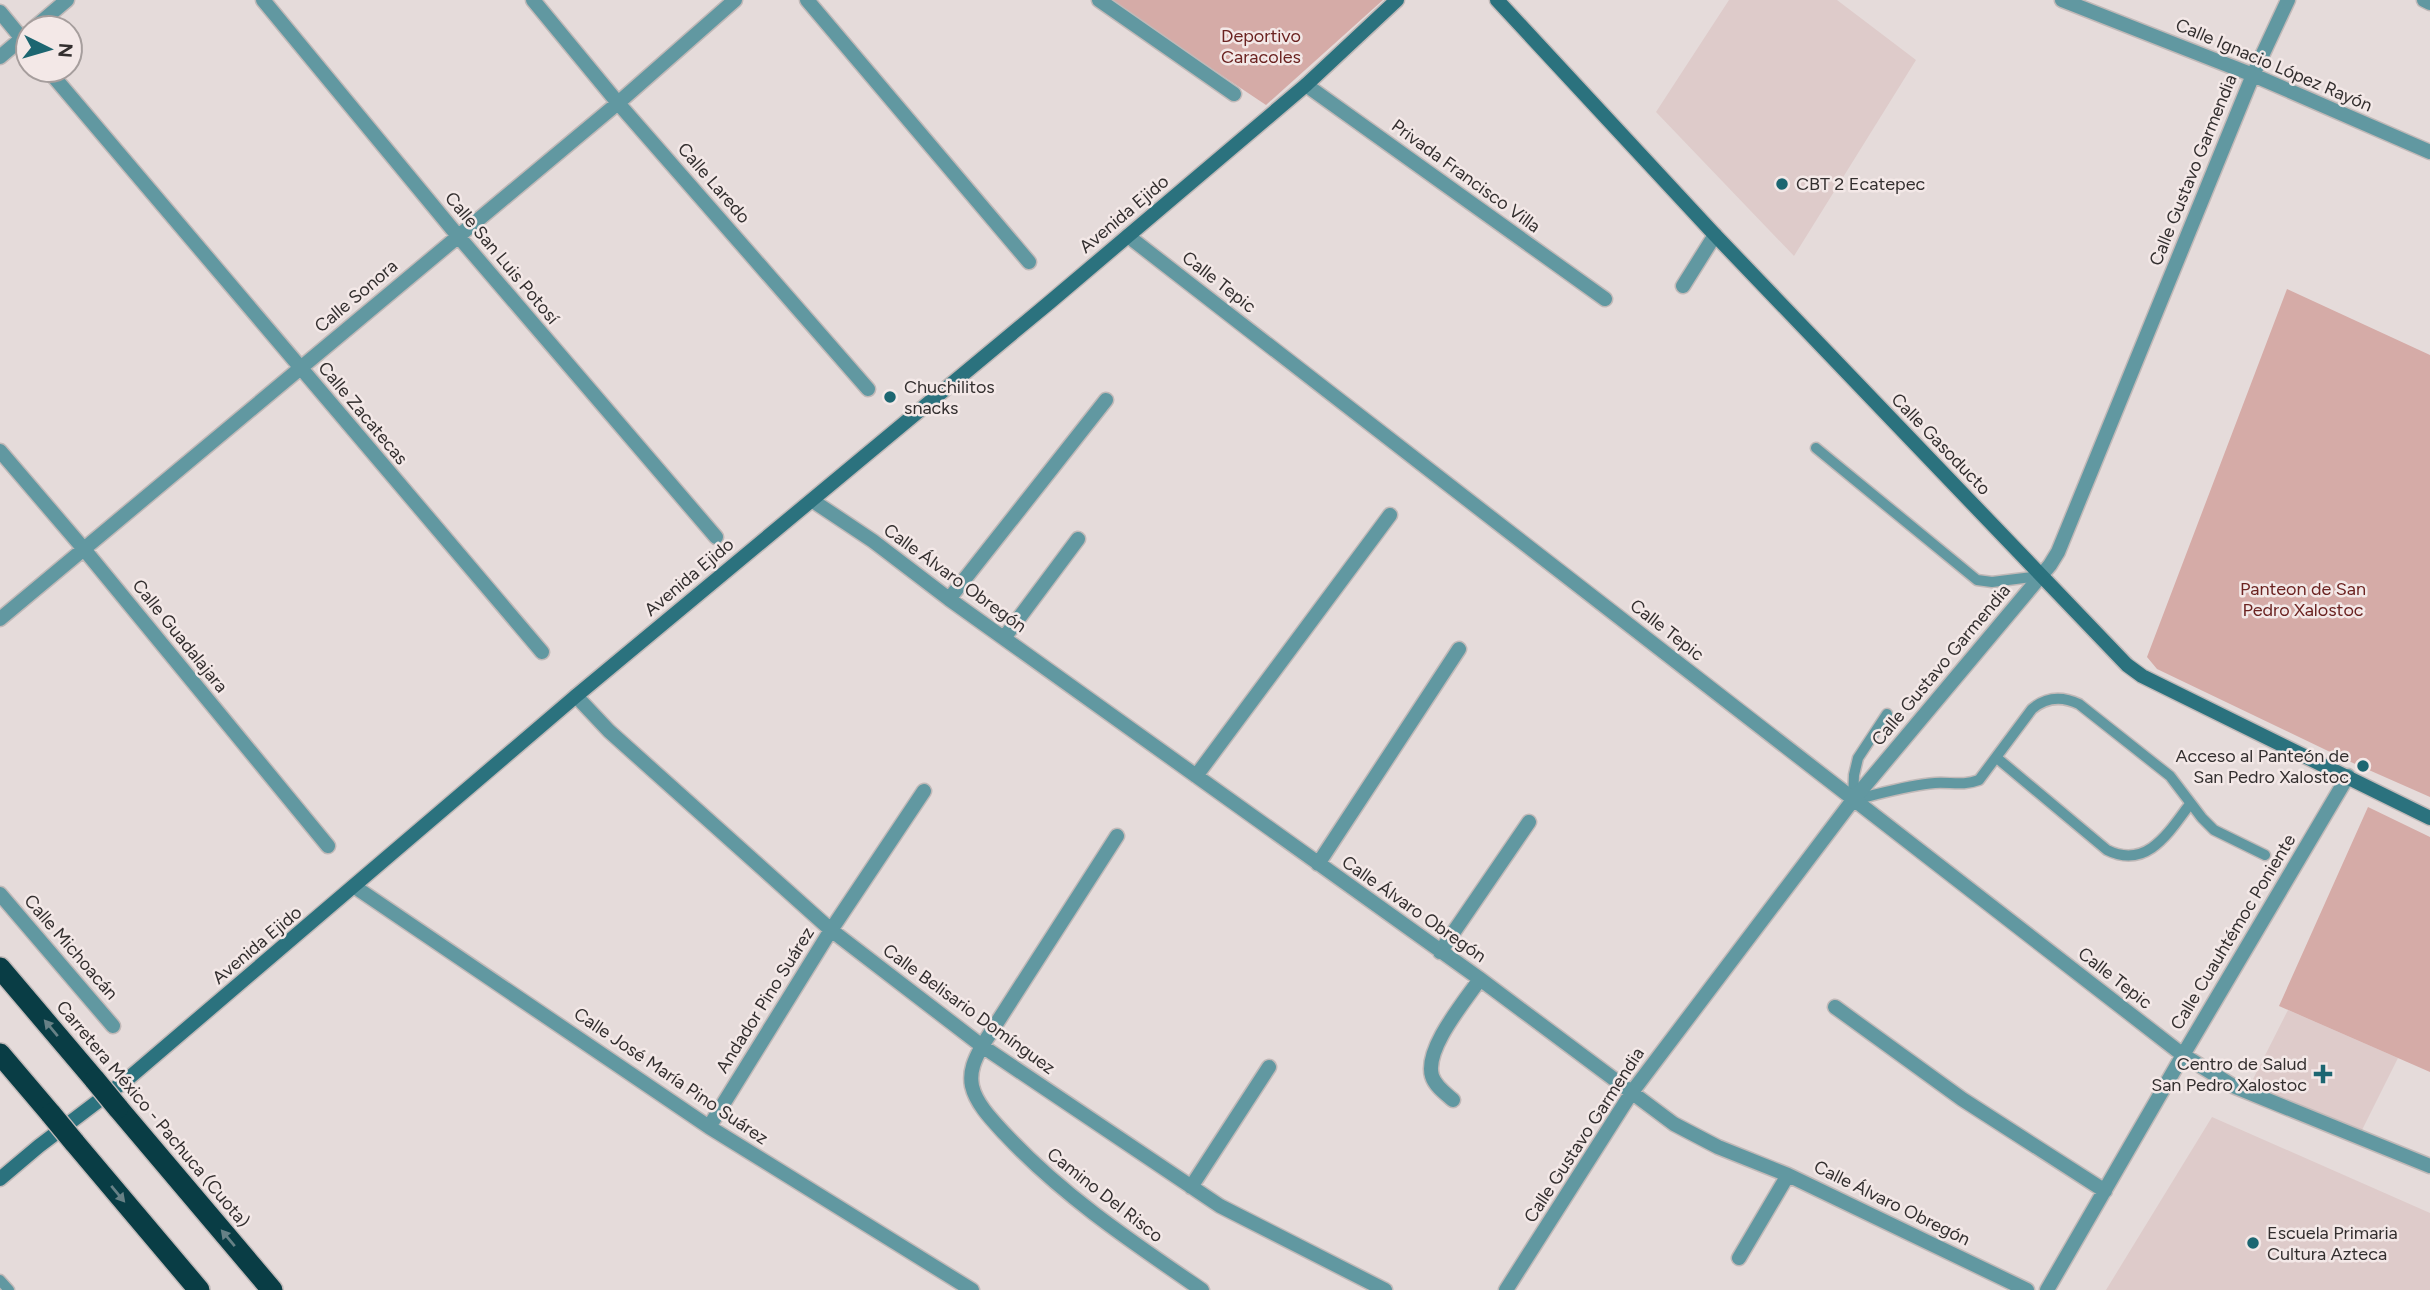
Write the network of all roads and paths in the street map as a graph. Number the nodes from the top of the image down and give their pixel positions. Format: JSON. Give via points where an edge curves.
{"nodes":[{"id":1,"x":67,"y":0,"type":"edge"},
{"id":2,"x":263,"y":0,"type":"edge"},
{"id":3,"x":533,"y":0,"type":"edge"},
{"id":4,"x":736,"y":0,"type":"edge"},
{"id":5,"x":807,"y":0,"type":"edge"},
{"id":6,"x":1099,"y":0,"type":"edge"},
{"id":7,"x":1397,"y":0,"type":"edge"},
{"id":8,"x":1497,"y":0,"type":"edge"},
{"id":9,"x":2062,"y":0,"type":"edge"},
{"id":10,"x":2288,"y":0,"type":"edge"},
{"id":11,"x":2424,"y":0,"type":"edge"},
{"id":12,"x":2430,"y":3,"type":"edge"},
{"id":13,"x":0,"y":12,"type":"edge"},
{"id":14,"x":50,"y":14,"type":"edge"},
{"id":15,"x":14,"y":27,"type":"edge"},
{"id":16,"x":2253,"y":75,"type":"junction"},
{"id":17,"x":60,"y":84,"type":"edge"},
{"id":18,"x":1306,"y":85,"type":"junction"},
{"id":19,"x":1234,"y":94,"type":"dead end"},
{"id":20,"x":618,"y":103,"type":"junction"},
{"id":21,"x":2430,"y":152,"type":"edge"},
{"id":22,"x":1715,"y":235,"type":"junction"},
{"id":23,"x":458,"y":236,"type":"junction"},
{"id":24,"x":1128,"y":236,"type":"junction"},
{"id":25,"x":1029,"y":262,"type":"dead end"},
{"id":26,"x":1683,"y":286,"type":"dead end"},
{"id":27,"x":1605,"y":299,"type":"dead end"},
{"id":28,"x":300,"y":368,"type":"junction"},
{"id":29,"x":868,"y":389,"type":"dead end"},
{"id":30,"x":1106,"y":401,"type":"dead end"},
{"id":31,"x":1816,"y":448,"type":"dead end"},
{"id":32,"x":0,"y":451,"type":"edge"},
{"id":33,"x":813,"y":501,"type":"junction"},
{"id":34,"x":1390,"y":515,"type":"dead end"},
{"id":35,"x":716,"y":537,"type":"dead end"},
{"id":36,"x":1078,"y":539,"type":"dead end"},
{"id":37,"x":83,"y":548,"type":"junction"},
{"id":38,"x":2040,"y":576,"type":"junction"},
{"id":39,"x":949,"y":599,"type":"junction"},
{"id":40,"x":0,"y":619,"type":"edge"},
{"id":41,"x":1004,"y":638,"type":"junction"},
{"id":42,"x":1459,"y":649,"type":"dead end"},
{"id":43,"x":542,"y":652,"type":"dead end"},
{"id":44,"x":576,"y":696,"type":"junction"},
{"id":45,"x":1887,"y":714,"type":"dead end"},
{"id":46,"x":1997,"y":758,"type":"junction"},
{"id":47,"x":1196,"y":776,"type":"junction"},
{"id":48,"x":2348,"y":776,"type":"junction"},
{"id":49,"x":924,"y":791,"type":"dead end"},
{"id":50,"x":1853,"y":800,"type":"junction"},
{"id":51,"x":2190,"y":804,"type":"junction"},
{"id":52,"x":2430,"y":818,"type":"edge"},
{"id":53,"x":1528,"y":822,"type":"dead end"},
{"id":54,"x":1117,"y":836,"type":"dead end"},
{"id":55,"x":328,"y":846,"type":"dead end"},
{"id":56,"x":2265,"y":855,"type":"dead end"},
{"id":57,"x":1318,"y":864,"type":"junction"},
{"id":58,"x":355,"y":887,"type":"junction"},
{"id":59,"x":0,"y":894,"type":"edge"},
{"id":60,"x":831,"y":930,"type":"junction"},
{"id":61,"x":1440,"y":952,"type":"junction"},
{"id":62,"x":0,"y":968,"type":"edge"},
{"id":63,"x":1480,"y":979,"type":"junction"},
{"id":64,"x":1835,"y":1007,"type":"dead end"},
{"id":65,"x":113,"y":1026,"type":"dead end"},
{"id":66,"x":982,"y":1046,"type":"junction"},
{"id":67,"x":0,"y":1054,"type":"edge"},
{"id":68,"x":2183,"y":1055,"type":"junction"},
{"id":69,"x":1269,"y":1067,"type":"dead end"},
{"id":70,"x":1632,"y":1092,"type":"junction"},
{"id":71,"x":1453,"y":1100,"type":"dead end"},
{"id":72,"x":709,"y":1127,"type":"junction"},
{"id":73,"x":2430,"y":1166,"type":"edge"},
{"id":74,"x":1788,"y":1174,"type":"junction"},
{"id":75,"x":0,"y":1179,"type":"edge"},
{"id":76,"x":1191,"y":1188,"type":"junction"},
{"id":77,"x":2105,"y":1191,"type":"junction"},
{"id":78,"x":1739,"y":1258,"type":"dead end"},
{"id":79,"x":0,"y":1280,"type":"edge"},
{"id":80,"x":9,"y":1290,"type":"edge"},
{"id":81,"x":199,"y":1290,"type":"edge"},
{"id":82,"x":272,"y":1290,"type":"edge"},
{"id":83,"x":972,"y":1290,"type":"edge"},
{"id":84,"x":1202,"y":1290,"type":"edge"},
{"id":85,"x":1385,"y":1290,"type":"edge"},
{"id":86,"x":1506,"y":1290,"type":"edge"},
{"id":87,"x":2027,"y":1290,"type":"edge"},
{"id":88,"x":2047,"y":1290,"type":"edge"}],
"edges":[{"from":1,"to":14,"type":"street"},
{"from":2,"to":23,"type":"street","name":"Calle San Luis Potosí"},
{"from":3,"to":20,"type":"street","name":"Calle Laredo"},
{"from":4,"to":20,"type":"street","name":"Calle Sonora"},
{"from":5,"to":25,"type":"street"},
{"from":6,"to":19,"type":"street"},
{"from":7,"to":18,"type":"main road","name":"Avenida Ejido"},
{"from":8,"to":22,"type":"main road","name":"Calle Gasoducto"},
{"from":9,"to":16,"type":"street","name":"Calle Ignacio López Rayón"},
{"from":10,"to":16,"type":"street","name":"Calle Gustavo Garmendia"},
{"from":11,"to":12,"type":"street"},
{"from":13,"to":15,"type":"street"},
{"from":16,"to":21,"type":"street","name":"Calle Ignacio López Rayón"},
{"from":16,"to":38,"type":"street","name":"Calle Gustavo Garmendia","via":[[2058,552]]},
{"from":17,"to":28,"type":"street","name":"Calle Zacatecas"},
{"from":18,"to":24,"type":"main road","name":"Avenida Ejido"},
{"from":18,"to":27,"type":"street","name":"Privada Francisco Villa"},
{"from":20,"to":23,"type":"street","name":"Calle Sonora"},
{"from":20,"to":29,"type":"street","name":"Calle Laredo"},
{"from":22,"to":26,"type":"street"},
{"from":22,"to":38,"type":"main road","name":"Calle Gasoducto"},
{"from":23,"to":28,"type":"street","name":"Calle Sonora"},
{"from":23,"to":35,"type":"street","name":"Calle San Luis Potosí"},
{"from":24,"to":33,"type":"main road","name":"Avenida Ejido"},
{"from":24,"to":50,"type":"street","name":"Calle Tepic"},
{"from":28,"to":37,"type":"street","name":"Calle Sonora"},
{"from":28,"to":43,"type":"street","name":"Calle Zacatecas"},
{"from":30,"to":39,"type":"street"},
{"from":31,"to":38,"type":"lane","via":[[1977,580]]},
{"from":32,"to":37,"type":"street","name":"Calle Guadalajara"},
{"from":33,"to":39,"type":"street","name":"Calle Álvaro Obregón"},
{"from":33,"to":44,"type":"main road","name":"Avenida Ejido"},
{"from":34,"to":47,"type":"street"},
{"from":36,"to":41,"type":"street"},
{"from":37,"to":40,"type":"street","name":"Calle Sonora"},
{"from":37,"to":55,"type":"street","name":"Calle Guadalajara"},
{"from":38,"to":48,"type":"main road","name":"Calle Gasoducto","via":[[2142,676]]},
{"from":38,"to":50,"type":"street","name":"Calle Gustavo Garmendia"},
{"from":39,"to":41,"type":"street","name":"Calle Álvaro Obregón"},
{"from":41,"to":47,"type":"street","name":"Calle Álvaro Obregón"},
{"from":42,"to":57,"type":"street"},
{"from":44,"to":58,"type":"main road","name":"Avenida Ejido"},
{"from":44,"to":60,"type":"street","name":"Calle Belisario Domínguez"},
{"from":45,"to":50,"type":"lane","via":[[1858,758]]},
{"from":46,"to":50,"type":"lane","via":[[1979,780],[1968,784],[1934,783]]},
{"from":46,"to":51,"type":"lane","via":[[2118,855],[2130,856],[2155,846]]},
{"from":46,"to":51,"type":"lane","via":[[2041,701],[2068,699],[2170,776]]},
{"from":47,"to":57,"type":"street","name":"Calle Álvaro Obregón"},
{"from":48,"to":52,"type":"main road","name":"Calle Gasoducto"},
{"from":48,"to":68,"type":"street","name":"Calle Cuauhtémoc Poniente"},
{"from":49,"to":60,"type":"street","name":"Andador Pino Suárez"},
{"from":50,"to":68,"type":"street","name":"Calle Tepic"},
{"from":50,"to":70,"type":"street","name":"Calle Gustavo Garmendia"},
{"from":51,"to":56,"type":"lane","via":[[2214,830]]},
{"from":53,"to":61,"type":"street"},
{"from":54,"to":66,"type":"street","name":"Camino Del Risco"},
{"from":57,"to":61,"type":"street","name":"Calle Álvaro Obregón"},
{"from":58,"to":72,"type":"street","name":"Calle José María Pino Suárez"},
{"from":58,"to":75,"type":"main road","name":"Avenida Ejido","via":[[130,1077]]},
{"from":59,"to":65,"type":"street","name":"Calle Michoacán"},
{"from":60,"to":66,"type":"street","name":"Calle Belisario Domínguez"},
{"from":60,"to":72,"type":"street","name":"Andador Pino Suárez"},
{"from":61,"to":63,"type":"street","name":"Calle Álvaro Obregón"},
{"from":82,"to":62,"type":"highway","name":"Carretera México - Pachuca (Cuota)","one_way":true,"bridge":true},
{"from":63,"to":70,"type":"street","name":"Calle Álvaro Obregón"},
{"from":63,"to":71,"type":"street","via":[[1439,1040],[1433,1057],[1432,1077]]},
{"from":64,"to":77,"type":"street","via":[[1962,1099]]},
{"from":66,"to":76,"type":"street","name":"Calle Belisario Domínguez"},
{"from":66,"to":84,"type":"street","name":"Camino Del Risco","via":[[972,1066],[972,1089],[995,1123],[1070,1196]]},
{"from":67,"to":81,"type":"highway","one_way":true,"bridge":true},
{"from":68,"to":73,"type":"street","name":"Calle Tepic","via":[[2233,1086]]},
{"from":68,"to":77,"type":"street","name":"Calle Cuauhtémoc Poniente"},
{"from":69,"to":76,"type":"street"},
{"from":70,"to":74,"type":"street","name":"Calle Álvaro Obregón","via":[[1697,1138]]},
{"from":70,"to":86,"type":"street","name":"Calle Gustavo Garmendia"},
{"from":72,"to":83,"type":"street","name":"Calle José María Pino Suárez"},
{"from":74,"to":78,"type":"street"},
{"from":74,"to":87,"type":"street","name":"Calle Álvaro Obregón"},
{"from":76,"to":85,"type":"street","name":"Calle Belisario Domínguez"},
{"from":77,"to":88,"type":"street","name":"Calle Cuauhtémoc Poniente"},
{"from":79,"to":80,"type":"lane"}]}
